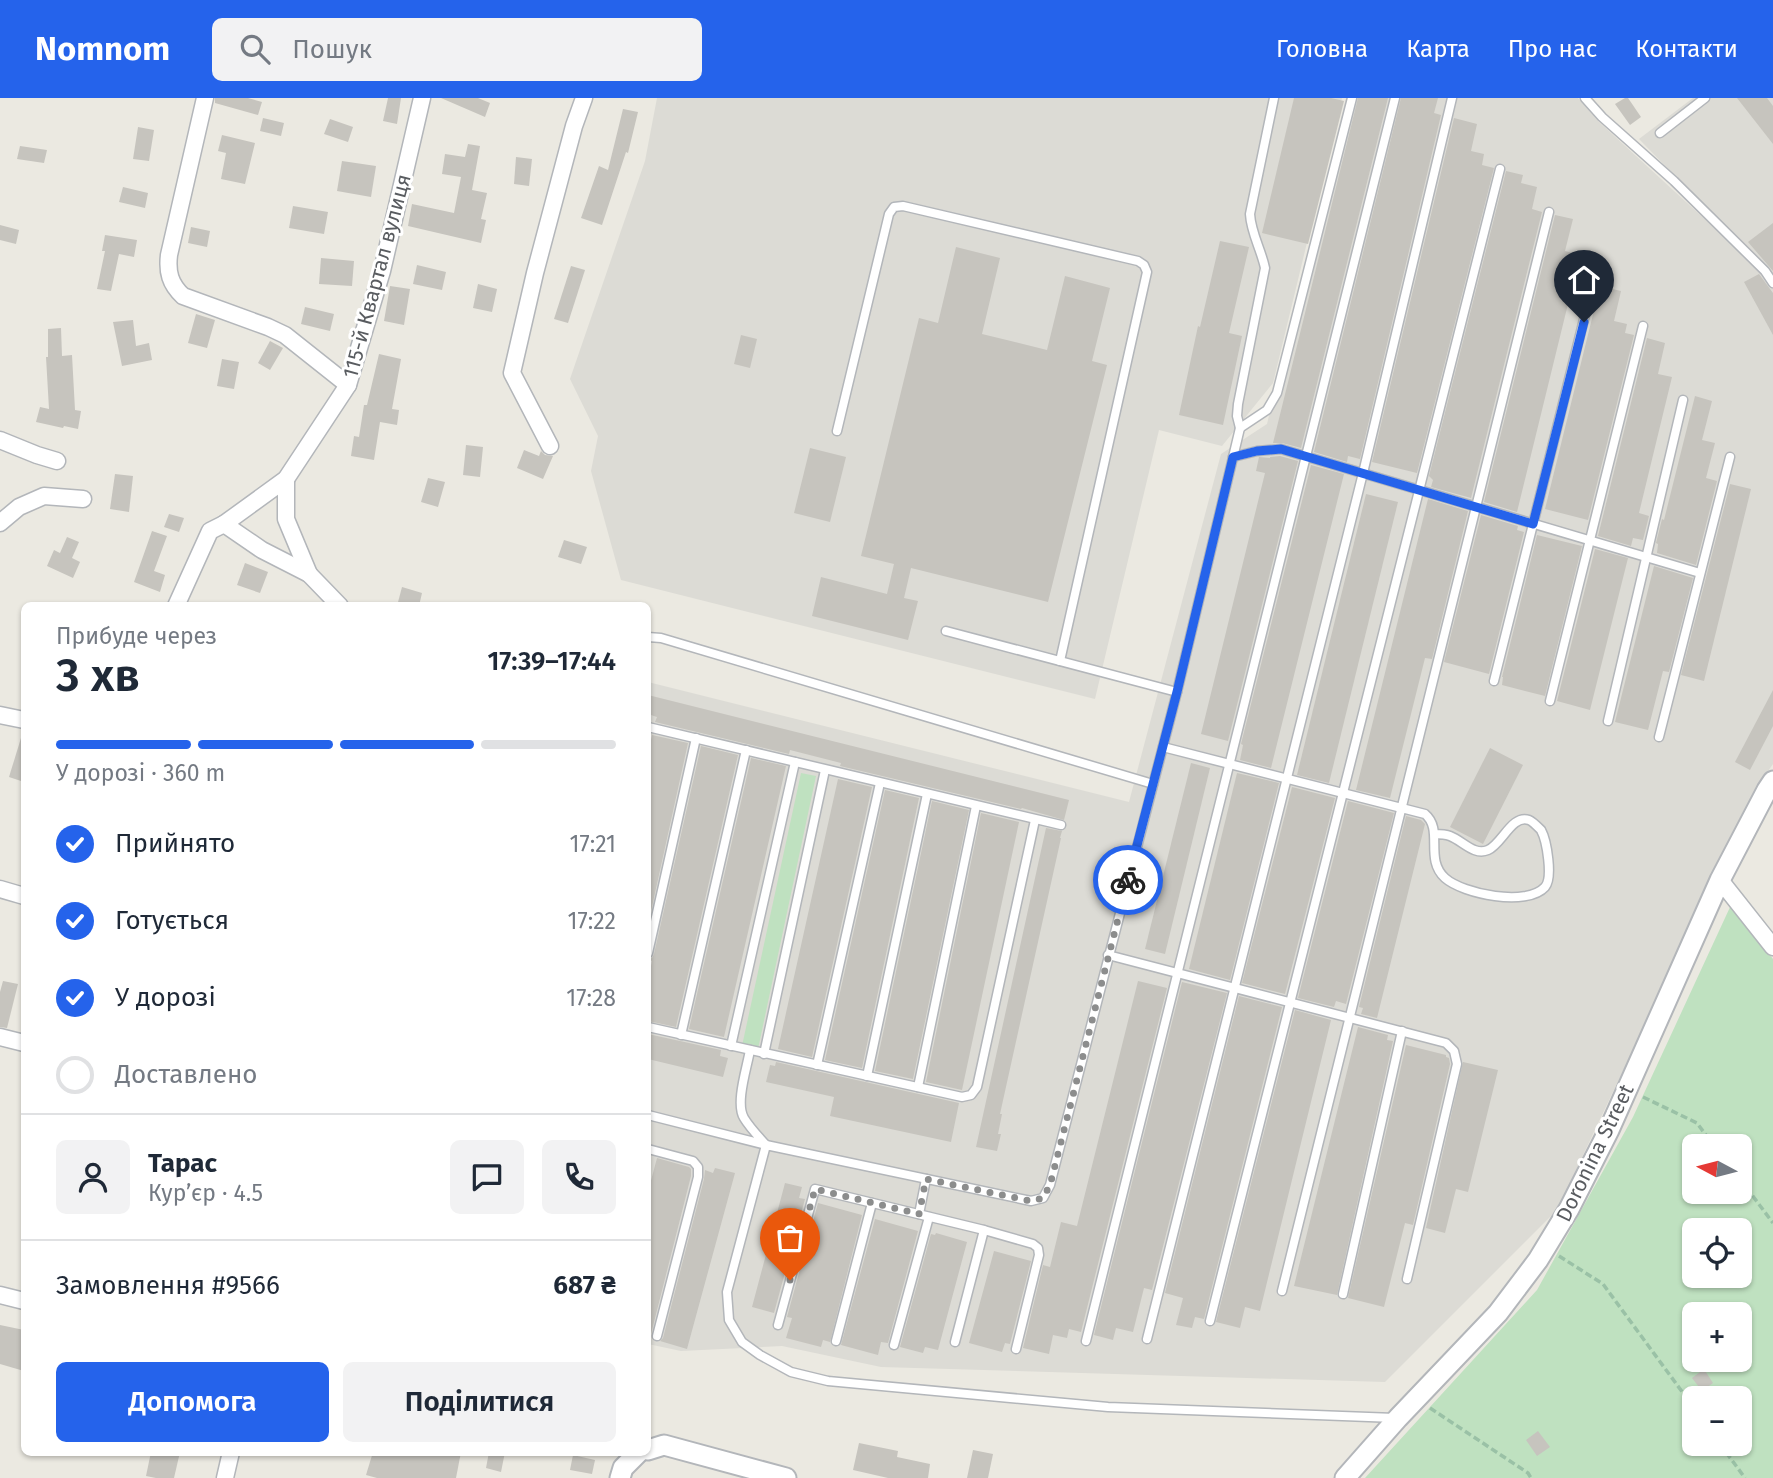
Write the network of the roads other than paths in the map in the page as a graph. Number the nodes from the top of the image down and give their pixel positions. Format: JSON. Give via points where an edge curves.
{"nodes":[{"id":1,"x":205,"y":98,"type":"edge"},
{"id":2,"x":422,"y":98,"type":"edge"},
{"id":3,"x":584,"y":98,"type":"edge"},
{"id":4,"x":1274,"y":98,"type":"edge"},
{"id":5,"x":1352,"y":98,"type":"edge"},
{"id":6,"x":1395,"y":98,"type":"edge"},
{"id":7,"x":1452,"y":98,"type":"edge"},
{"id":8,"x":1585,"y":98,"type":"edge"},
{"id":9,"x":1705,"y":98,"type":"edge"},
{"id":10,"x":1660,"y":132,"type":"dead end"},
{"id":11,"x":1500,"y":169,"type":"dead end"},
{"id":12,"x":1549,"y":212,"type":"dead end"},
{"id":13,"x":1597,"y":271,"type":"dead end"},
{"id":14,"x":1773,"y":283,"type":"edge"},
{"id":15,"x":1643,"y":326,"type":"dead end"},
{"id":16,"x":348,"y":385,"type":"junction"},
{"id":17,"x":1683,"y":400,"type":"dead end"},
{"id":18,"x":1240,"y":428,"type":"junction"},
{"id":19,"x":837,"y":430,"type":"dead end"},
{"id":20,"x":0,"y":440,"type":"edge"},
{"id":21,"x":550,"y":446,"type":"dead end"},
{"id":22,"x":1306,"y":456,"type":"junction"},
{"id":23,"x":1233,"y":457,"type":"junction"},
{"id":24,"x":1730,"y":457,"type":"dead end"},
{"id":25,"x":57,"y":461,"type":"dead end"},
{"id":26,"x":1363,"y":473,"type":"junction"},
{"id":27,"x":286,"y":480,"type":"junction"},
{"id":28,"x":1419,"y":490,"type":"junction"},
{"id":29,"x":83,"y":499,"type":"dead end"},
{"id":30,"x":1476,"y":507,"type":"junction"},
{"id":31,"x":0,"y":523,"type":"edge"},
{"id":32,"x":224,"y":524,"type":"junction"},
{"id":33,"x":1533,"y":524,"type":"junction"},
{"id":34,"x":1590,"y":541,"type":"junction"},
{"id":35,"x":1647,"y":558,"type":"junction"},
{"id":36,"x":1700,"y":573,"type":"junction"},
{"id":37,"x":309,"y":574,"type":"junction"},
{"id":38,"x":178,"y":602,"type":"edge"},
{"id":39,"x":336,"y":602,"type":"edge"},
{"id":40,"x":946,"y":631,"type":"dead end"},
{"id":41,"x":651,"y":637,"type":"edge"},
{"id":42,"x":1060,"y":661,"type":"junction"},
{"id":43,"x":1494,"y":681,"type":"dead end"},
{"id":44,"x":1177,"y":692,"type":"junction"},
{"id":45,"x":1550,"y":702,"type":"dead end"},
{"id":46,"x":0,"y":715,"type":"edge"},
{"id":47,"x":21,"y":718,"type":"edge"},
{"id":48,"x":1608,"y":721,"type":"dead end"},
{"id":49,"x":651,"y":728,"type":"edge"},
{"id":50,"x":1659,"y":737,"type":"dead end"},
{"id":51,"x":696,"y":738,"type":"junction"},
{"id":52,"x":1163,"y":747,"type":"junction"},
{"id":53,"x":746,"y":750,"type":"junction"},
{"id":54,"x":795,"y":762,"type":"junction"},
{"id":55,"x":1230,"y":764,"type":"junction"},
{"id":56,"x":825,"y":770,"type":"junction"},
{"id":57,"x":1773,"y":770,"type":"edge"},
{"id":58,"x":1287,"y":779,"type":"junction"},
{"id":59,"x":880,"y":783,"type":"junction"},
{"id":60,"x":1153,"y":784,"type":"junction"},
{"id":61,"x":1770,"y":785,"type":"edge"},
{"id":62,"x":1343,"y":793,"type":"junction"},
{"id":63,"x":927,"y":794,"type":"junction"},
{"id":64,"x":976,"y":806,"type":"junction"},
{"id":65,"x":1402,"y":808,"type":"junction"},
{"id":66,"x":1035,"y":820,"type":"junction"},
{"id":67,"x":1060,"y":825,"type":"dead end"},
{"id":68,"x":1434,"y":834,"type":"junction"},
{"id":69,"x":1720,"y":880,"type":"junction"},
{"id":70,"x":0,"y":889,"type":"edge"},
{"id":71,"x":21,"y":894,"type":"edge"},
{"id":72,"x":651,"y":940,"type":"edge"},
{"id":73,"x":1773,"y":947,"type":"edge"},
{"id":74,"x":1108,"y":955,"type":"junction"},
{"id":75,"x":1178,"y":973,"type":"junction"},
{"id":76,"x":1235,"y":988,"type":"junction"},
{"id":77,"x":1290,"y":1002,"type":"junction"},
{"id":78,"x":1350,"y":1018,"type":"junction"},
{"id":79,"x":651,"y":1028,"type":"edge"},
{"id":80,"x":1402,"y":1031,"type":"junction"},
{"id":81,"x":681,"y":1035,"type":"junction"},
{"id":82,"x":0,"y":1037,"type":"edge"},
{"id":83,"x":21,"y":1042,"type":"edge"},
{"id":84,"x":731,"y":1046,"type":"junction"},
{"id":85,"x":750,"y":1050,"type":"junction"},
{"id":86,"x":764,"y":1054,"type":"junction"},
{"id":87,"x":817,"y":1065,"type":"junction"},
{"id":88,"x":867,"y":1076,"type":"junction"},
{"id":89,"x":918,"y":1087,"type":"junction"},
{"id":90,"x":651,"y":1116,"type":"edge"},
{"id":91,"x":766,"y":1145,"type":"junction"},
{"id":92,"x":651,"y":1150,"type":"edge"},
{"id":93,"x":926,"y":1179,"type":"junction"},
{"id":94,"x":872,"y":1203,"type":"junction"},
{"id":95,"x":919,"y":1214,"type":"junction"},
{"id":96,"x":929,"y":1217,"type":"junction"},
{"id":97,"x":984,"y":1230,"type":"junction"},
{"id":98,"x":1407,"y":1279,"type":"dead end"},
{"id":99,"x":1282,"y":1291,"type":"dead end"},
{"id":100,"x":1343,"y":1294,"type":"dead end"},
{"id":101,"x":0,"y":1295,"type":"edge"},
{"id":102,"x":21,"y":1300,"type":"edge"},
{"id":103,"x":1210,"y":1321,"type":"dead end"},
{"id":104,"x":778,"y":1325,"type":"dead end"},
{"id":105,"x":657,"y":1336,"type":"dead end"},
{"id":106,"x":1147,"y":1339,"type":"dead end"},
{"id":107,"x":836,"y":1341,"type":"dead end"},
{"id":108,"x":1086,"y":1341,"type":"dead end"},
{"id":109,"x":955,"y":1342,"type":"dead end"},
{"id":110,"x":894,"y":1345,"type":"dead end"},
{"id":111,"x":1016,"y":1349,"type":"dead end"},
{"id":112,"x":1398,"y":1418,"type":"junction"},
{"id":113,"x":653,"y":1446,"type":"edge"},
{"id":114,"x":231,"y":1456,"type":"edge"},
{"id":115,"x":635,"y":1456,"type":"edge"},
{"id":116,"x":225,"y":1478,"type":"edge"},
{"id":117,"x":620,"y":1478,"type":"edge"},
{"id":118,"x":786,"y":1478,"type":"edge"},
{"id":119,"x":1345,"y":1478,"type":"edge"}],
"edges":[{"from":1,"to":16,"type":"street","via":[[170,255],[170,279],[183,296],[285,335]]},
{"from":2,"to":16,"type":"street","name":"115-й Квартал вулиця","via":[[382,271]]},
{"from":3,"to":21,"type":"street","via":[[512,373]]},
{"from":4,"to":18,"type":"lane","via":[[1250,214],[1265,268],[1238,404]]},
{"from":5,"to":18,"type":"lane","via":[[1277,393],[1267,410]]},
{"from":6,"to":22,"type":"lane"},
{"from":7,"to":26,"type":"lane"},
{"from":8,"to":14,"type":"lane"},
{"from":9,"to":10,"type":"lane"},
{"from":11,"to":28,"type":"lane"},
{"from":12,"to":30,"type":"lane"},
{"from":13,"to":33,"type":"lane"},
{"from":15,"to":34,"type":"lane"},
{"from":16,"to":27,"type":"street","name":"115-й Квартал вулиця"},
{"from":17,"to":35,"type":"lane"},
{"from":18,"to":23,"type":"lane"},
{"from":19,"to":42,"type":"lane","via":[[894,206],[1144,265],[1147,272]]},
{"from":20,"to":25,"type":"street"},
{"from":22,"to":23,"type":"lane","via":[[1281,449]]},
{"from":22,"to":26,"type":"lane"},
{"from":22,"to":55,"type":"lane"},
{"from":23,"to":44,"type":"lane"},
{"from":24,"to":36,"type":"lane"},
{"from":26,"to":28,"type":"lane"},
{"from":26,"to":58,"type":"lane"},
{"from":27,"to":32,"type":"street","name":"115-й Квартал вулиця"},
{"from":27,"to":37,"type":"street","via":[[286,519]]},
{"from":28,"to":30,"type":"lane"},
{"from":28,"to":62,"type":"lane"},
{"from":29,"to":31,"type":"street","via":[[44,496],[19,507]]},
{"from":30,"to":33,"type":"lane"},
{"from":30,"to":65,"type":"lane"},
{"from":32,"to":37,"type":"street"},
{"from":32,"to":38,"type":"street","name":"115-й Квартал вулиця","via":[[210,531]]},
{"from":33,"to":34,"type":"lane"},
{"from":33,"to":43,"type":"lane"},
{"from":34,"to":35,"type":"lane"},
{"from":34,"to":45,"type":"lane"},
{"from":35,"to":36,"type":"lane"},
{"from":35,"to":48,"type":"lane"},
{"from":36,"to":50,"type":"lane"},
{"from":37,"to":39,"type":"street"},
{"from":40,"to":42,"type":"lane"},
{"from":41,"to":60,"type":"lane"},
{"from":42,"to":44,"type":"lane"},
{"from":44,"to":52,"type":"lane"},
{"from":46,"to":47,"type":"street"},
{"from":49,"to":51,"type":"lane"},
{"from":51,"to":53,"type":"lane"},
{"from":51,"to":72,"type":"lane"},
{"from":52,"to":55,"type":"lane"},
{"from":52,"to":60,"type":"lane"},
{"from":53,"to":54,"type":"lane"},
{"from":53,"to":81,"type":"lane"},
{"from":54,"to":56,"type":"lane"},
{"from":54,"to":84,"type":"lane"},
{"from":55,"to":58,"type":"lane"},
{"from":55,"to":75,"type":"lane"},
{"from":56,"to":59,"type":"lane"},
{"from":56,"to":86,"type":"lane"},
{"from":57,"to":61,"type":"lane"},
{"from":58,"to":62,"type":"lane"},
{"from":58,"to":76,"type":"lane"},
{"from":59,"to":63,"type":"lane"},
{"from":59,"to":87,"type":"lane"},
{"from":60,"to":74,"type":"lane"},
{"from":61,"to":69,"type":"street","name":"Doronina Street"},
{"from":62,"to":65,"type":"lane"},
{"from":62,"to":77,"type":"lane"},
{"from":63,"to":64,"type":"lane"},
{"from":63,"to":88,"type":"lane"},
{"from":64,"to":66,"type":"lane"},
{"from":64,"to":89,"type":"lane"},
{"from":65,"to":68,"type":"lane","via":[[1429,817]]},
{"from":65,"to":78,"type":"lane"},
{"from":66,"to":67,"type":"lane"},
{"from":66,"to":89,"type":"lane","via":[[977,1087],[962,1097]]},
{"from":68,"to":68,"type":"lane","via":[[1437,869],[1461,888],[1526,896],[1546,886],[1550,874],[1544,840],[1531,820],[1514,823],[1485,852],[1452,836]]},
{"from":69,"to":73,"type":"street"},
{"from":69,"to":112,"type":"street","name":"Doronina Street","via":[[1569,1209],[1498,1314]]},
{"from":70,"to":71,"type":"street"},
{"from":74,"to":75,"type":"lane"},
{"from":74,"to":93,"type":"lane","via":[[1043,1198],[1031,1201]]},
{"from":75,"to":76,"type":"lane"},
{"from":75,"to":108,"type":"lane"},
{"from":76,"to":77,"type":"lane"},
{"from":76,"to":106,"type":"lane"},
{"from":77,"to":78,"type":"lane"},
{"from":77,"to":103,"type":"lane"},
{"from":78,"to":80,"type":"lane"},
{"from":78,"to":99,"type":"lane"},
{"from":79,"to":81,"type":"lane"},
{"from":80,"to":98,"type":"lane","via":[[1446,1043],[1457,1063]]},
{"from":80,"to":100,"type":"lane"},
{"from":81,"to":84,"type":"lane"},
{"from":82,"to":83,"type":"street"},
{"from":84,"to":85,"type":"lane"},
{"from":85,"to":86,"type":"lane"},
{"from":85,"to":91,"type":"lane","via":[[740,1109]]},
{"from":86,"to":87,"type":"lane"},
{"from":87,"to":88,"type":"lane"},
{"from":88,"to":89,"type":"lane"},
{"from":90,"to":91,"type":"lane"},
{"from":91,"to":93,"type":"lane"},
{"from":91,"to":112,"type":"lane","via":[[727,1292],[729,1320],[742,1342],[791,1372],[854,1385],[1108,1407]]},
{"from":92,"to":105,"type":"lane","via":[[693,1161],[698,1167]]},
{"from":93,"to":95,"type":"lane"},
{"from":94,"to":95,"type":"lane"},
{"from":94,"to":104,"type":"lane","via":[[815,1189]]},
{"from":94,"to":107,"type":"lane"},
{"from":95,"to":96,"type":"lane"},
{"from":96,"to":97,"type":"lane"},
{"from":96,"to":110,"type":"lane"},
{"from":97,"to":109,"type":"lane"},
{"from":97,"to":111,"type":"lane","via":[[1038,1248]]},
{"from":101,"to":102,"type":"street"},
{"from":112,"to":119,"type":"street","name":"Doronina Street"},
{"from":113,"to":118,"type":"street"},
{"from":114,"to":116,"type":"street"},
{"from":115,"to":117,"type":"street","via":[[622,1468]]}]}
